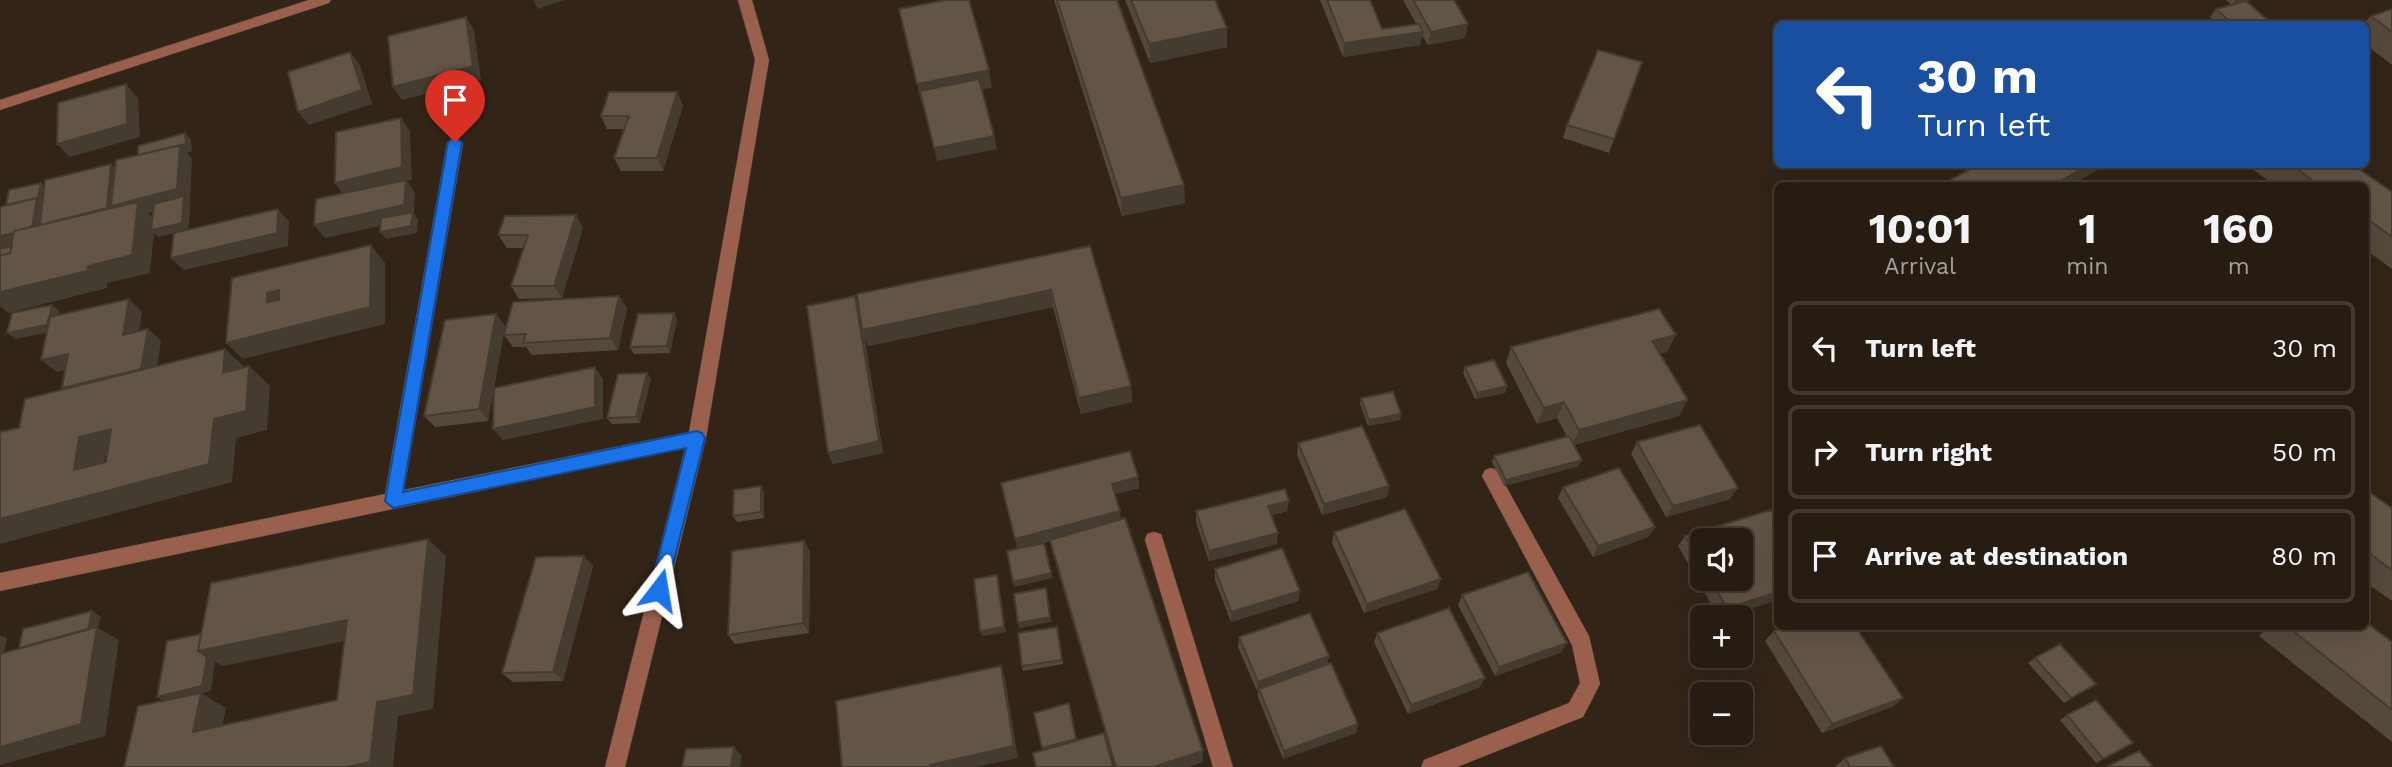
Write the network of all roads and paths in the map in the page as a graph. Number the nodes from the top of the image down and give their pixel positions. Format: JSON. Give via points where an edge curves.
{"nodes":[{"id":1,"x":324,"y":0,"type":"edge"},
{"id":2,"x":745,"y":0,"type":"edge"},
{"id":3,"x":0,"y":105,"type":"edge"},
{"id":4,"x":455,"y":142,"type":"dead end"},
{"id":5,"x":697,"y":438,"type":"junction"},
{"id":6,"x":1491,"y":476,"type":"dead end"},
{"id":7,"x":393,"y":501,"type":"junction"},
{"id":8,"x":1154,"y":540,"type":"dead end"},
{"id":9,"x":0,"y":582,"type":"edge"},
{"id":10,"x":615,"y":767,"type":"edge"},
{"id":11,"x":1223,"y":767,"type":"edge"},
{"id":12,"x":1431,"y":767,"type":"edge"}],
"edges":[{"from":1,"to":3,"type":"street"},
{"from":2,"to":5,"type":"street","via":[[762,60]]},
{"from":4,"to":7,"type":"street"},
{"from":5,"to":7,"type":"street"},
{"from":5,"to":10,"type":"street"},
{"from":6,"to":12,"type":"street","via":[[1582,643],[1590,684],[1576,710]]},
{"from":7,"to":9,"type":"street"},
{"from":8,"to":11,"type":"street"}]}
